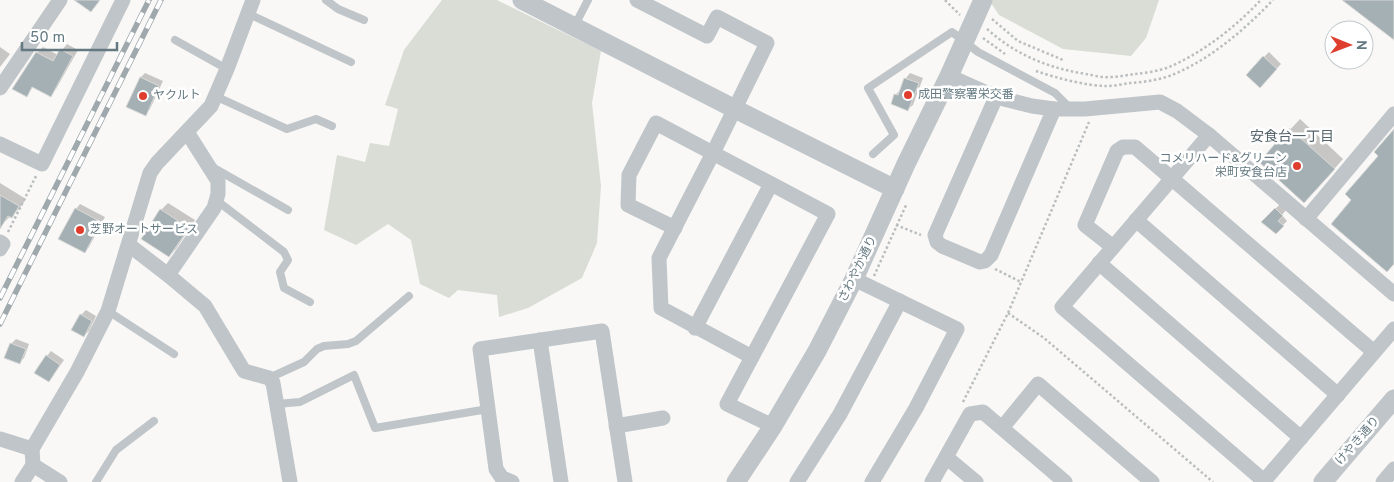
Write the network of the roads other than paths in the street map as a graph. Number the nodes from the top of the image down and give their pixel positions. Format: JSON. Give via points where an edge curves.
{"nodes":[{"id":1,"x":60,"y":0,"type":"edge"},
{"id":2,"x":123,"y":0,"type":"edge"},
{"id":3,"x":326,"y":0,"type":"edge"},
{"id":4,"x":522,"y":0,"type":"edge"},
{"id":5,"x":588,"y":0,"type":"edge"},
{"id":6,"x":637,"y":0,"type":"edge"},
{"id":7,"x":251,"y":7,"type":"edge"},
{"id":8,"x":986,"y":8,"type":"edge"},
{"id":9,"x":364,"y":20,"type":"dead end"},
{"id":10,"x":574,"y":27,"type":"junction"},
{"id":11,"x":174,"y":40,"type":"dead end"},
{"id":12,"x":351,"y":62,"type":"dead end"},
{"id":13,"x":228,"y":69,"type":"junction"},
{"id":14,"x":949,"y":76,"type":"junction"},
{"id":15,"x":0,"y":88,"type":"edge"},
{"id":16,"x":215,"y":96,"type":"junction"},
{"id":17,"x":996,"y":97,"type":"junction"},
{"id":18,"x":735,"y":109,"type":"junction"},
{"id":19,"x":1054,"y":109,"type":"junction"},
{"id":20,"x":1072,"y":109,"type":"junction"},
{"id":21,"x":1394,"y":114,"type":"edge"},
{"id":22,"x":332,"y":126,"type":"dead end"},
{"id":23,"x":187,"y":132,"type":"junction"},
{"id":24,"x":1209,"y":135,"type":"junction"},
{"id":25,"x":0,"y":144,"type":"edge"},
{"id":26,"x":713,"y":153,"type":"junction"},
{"id":27,"x":873,"y":154,"type":"dead end"},
{"id":28,"x":210,"y":166,"type":"junction"},
{"id":29,"x":1172,"y":178,"type":"junction"},
{"id":30,"x":772,"y":184,"type":"junction"},
{"id":31,"x":895,"y":188,"type":"junction"},
{"id":32,"x":216,"y":200,"type":"junction"},
{"id":33,"x":288,"y":210,"type":"dead end"},
{"id":34,"x":1306,"y":218,"type":"junction"},
{"id":35,"x":1136,"y":220,"type":"junction"},
{"id":36,"x":674,"y":228,"type":"junction"},
{"id":37,"x":129,"y":245,"type":"junction"},
{"id":38,"x":1113,"y":247,"type":"junction"},
{"id":39,"x":1099,"y":263,"type":"junction"},
{"id":40,"x":168,"y":275,"type":"junction"},
{"id":41,"x":854,"y":279,"type":"junction"},
{"id":42,"x":1394,"y":294,"type":"edge"},
{"id":43,"x":409,"y":296,"type":"dead end"},
{"id":44,"x":900,"y":301,"type":"junction"},
{"id":45,"x":310,"y":302,"type":"dead end"},
{"id":46,"x":108,"y":311,"type":"junction"},
{"id":47,"x":695,"y":328,"type":"junction"},
{"id":48,"x":1394,"y":329,"type":"edge"},
{"id":49,"x":540,"y":340,"type":"junction"},
{"id":50,"x":1374,"y":352,"type":"junction"},
{"id":51,"x":174,"y":354,"type":"dead end"},
{"id":52,"x":752,"y":357,"type":"junction"},
{"id":53,"x":269,"y":378,"type":"junction"},
{"id":54,"x":1338,"y":395,"type":"junction"},
{"id":55,"x":1394,"y":399,"type":"edge"},
{"id":56,"x":277,"y":404,"type":"junction"},
{"id":57,"x":488,"y":409,"type":"junction"},
{"id":58,"x":664,"y":418,"type":"dead end"},
{"id":59,"x":154,"y":421,"type":"dead end"},
{"id":60,"x":616,"y":426,"type":"junction"},
{"id":61,"x":772,"y":426,"type":"junction"},
{"id":62,"x":1002,"y":428,"type":"junction"},
{"id":63,"x":1301,"y":438,"type":"junction"},
{"id":64,"x":0,"y":440,"type":"edge"},
{"id":65,"x":32,"y":449,"type":"junction"},
{"id":66,"x":946,"y":457,"type":"junction"},
{"id":67,"x":34,"y":465,"type":"junction"},
{"id":68,"x":1394,"y":469,"type":"edge"},
{"id":69,"x":503,"y":480,"type":"edge"},
{"id":70,"x":22,"y":482,"type":"edge"},
{"id":71,"x":60,"y":482,"type":"edge"},
{"id":72,"x":96,"y":482,"type":"edge"},
{"id":73,"x":290,"y":482,"type":"edge"},
{"id":74,"x":561,"y":482,"type":"edge"},
{"id":75,"x":625,"y":482,"type":"edge"},
{"id":76,"x":736,"y":482,"type":"edge"},
{"id":77,"x":797,"y":482,"type":"edge"},
{"id":78,"x":872,"y":482,"type":"edge"},
{"id":79,"x":932,"y":482,"type":"edge"},
{"id":80,"x":976,"y":482,"type":"edge"},
{"id":81,"x":1065,"y":482,"type":"edge"},
{"id":82,"x":1152,"y":482,"type":"edge"},
{"id":83,"x":1323,"y":482,"type":"edge"},
{"id":84,"x":1383,"y":482,"type":"edge"}],
"edges":[{"from":1,"to":15,"type":"street"},
{"from":2,"to":25,"type":"street","via":[[42,164]]},
{"from":3,"to":9,"type":"lane"},
{"from":4,"to":10,"type":"street"},
{"from":5,"to":10,"type":"lane"},
{"from":6,"to":18,"type":"street","via":[[707,36],[717,17],[767,43]]},
{"from":7,"to":12,"type":"lane"},
{"from":7,"to":13,"type":"street"},
{"from":8,"to":14,"type":"street","name":"さわやか通り"},
{"from":10,"to":18,"type":"street"},
{"from":11,"to":13,"type":"lane"},
{"from":13,"to":16,"type":"street"},
{"from":14,"to":17,"type":"street"},
{"from":14,"to":31,"type":"street","name":"さわやか通り"},
{"from":16,"to":22,"type":"lane","via":[[287,129],[316,119]]},
{"from":16,"to":23,"type":"street","via":[[211,106]]},
{"from":17,"to":19,"type":"street"},
{"from":17,"to":19,"type":"street","via":[[935,235],[936,242],[942,246],[980,262],[991,255]]},
{"from":18,"to":26,"type":"street"},
{"from":18,"to":31,"type":"street"},
{"from":19,"to":20,"type":"street"},
{"from":20,"to":24,"type":"street","via":[[1160,102],[1177,110]]},
{"from":20,"to":27,"type":"lane","via":[[1055,93],[978,52],[952,32],[868,88],[894,135]]},
{"from":21,"to":34,"type":"street"},
{"from":23,"to":28,"type":"street"},
{"from":23,"to":37,"type":"street","via":[[150,173]]},
{"from":24,"to":29,"type":"street"},
{"from":24,"to":34,"type":"street"},
{"from":26,"to":30,"type":"street"},
{"from":26,"to":36,"type":"street"},
{"from":26,"to":36,"type":"street","via":[[656,122],[628,175],[628,206]]},
{"from":28,"to":32,"type":"street","via":[[218,181]]},
{"from":28,"to":33,"type":"lane"},
{"from":29,"to":35,"type":"street"},
{"from":29,"to":38,"type":"street","via":[[1135,147],[1117,151],[1085,225]]},
{"from":29,"to":50,"type":"street"},
{"from":30,"to":47,"type":"street"},
{"from":30,"to":52,"type":"street","via":[[828,214]]},
{"from":31,"to":41,"type":"street","name":"さわやか通り"},
{"from":32,"to":40,"type":"street","via":[[214,208]]},
{"from":32,"to":45,"type":"lane","via":[[284,252],[288,260],[280,272],[284,288]]},
{"from":34,"to":42,"type":"street"},
{"from":35,"to":38,"type":"street"},
{"from":35,"to":54,"type":"street"},
{"from":36,"to":47,"type":"street","via":[[659,258],[661,308]]},
{"from":37,"to":40,"type":"street"},
{"from":37,"to":46,"type":"street"},
{"from":38,"to":39,"type":"street"},
{"from":39,"to":63,"type":"street"},
{"from":39,"to":63,"type":"street","via":[[1062,307],[1264,481]]},
{"from":40,"to":53,"type":"street","via":[[205,306],[244,371]]},
{"from":41,"to":44,"type":"street"},
{"from":41,"to":61,"type":"street","name":"さわやか通り","via":[[817,351]]},
{"from":43,"to":53,"type":"lane","via":[[356,341],[324,346],[304,362]]},
{"from":44,"to":77,"type":"street","via":[[840,414]]},
{"from":44,"to":78,"type":"street","via":[[957,329],[916,408]]},
{"from":46,"to":51,"type":"lane"},
{"from":46,"to":65,"type":"street"},
{"from":47,"to":52,"type":"street"},
{"from":48,"to":50,"type":"street"},
{"from":49,"to":57,"type":"street","via":[[480,349]]},
{"from":49,"to":60,"type":"street","via":[[602,331]]},
{"from":49,"to":74,"type":"street"},
{"from":50,"to":54,"type":"street"},
{"from":52,"to":61,"type":"street","via":[[727,404]]},
{"from":53,"to":56,"type":"street"},
{"from":54,"to":63,"type":"street"},
{"from":55,"to":83,"type":"street","name":"けやき通り"},
{"from":56,"to":57,"type":"lane","via":[[300,402],[354,375],[375,428]]},
{"from":56,"to":73,"type":"street"},
{"from":57,"to":69,"type":"street","via":[[496,469]]},
{"from":58,"to":60,"type":"street"},
{"from":59,"to":72,"type":"lane","via":[[116,450]]},
{"from":60,"to":75,"type":"street"},
{"from":61,"to":76,"type":"street","name":"さわやか通り"},
{"from":62,"to":66,"type":"street","via":[[983,412],[970,414]]},
{"from":62,"to":81,"type":"street"},
{"from":62,"to":82,"type":"street","via":[[1038,384]]},
{"from":64,"to":65,"type":"street"},
{"from":65,"to":67,"type":"street"},
{"from":66,"to":79,"type":"street"},
{"from":66,"to":80,"type":"street"},
{"from":67,"to":70,"type":"street"},
{"from":67,"to":71,"type":"street"},
{"from":68,"to":84,"type":"street"}]}
